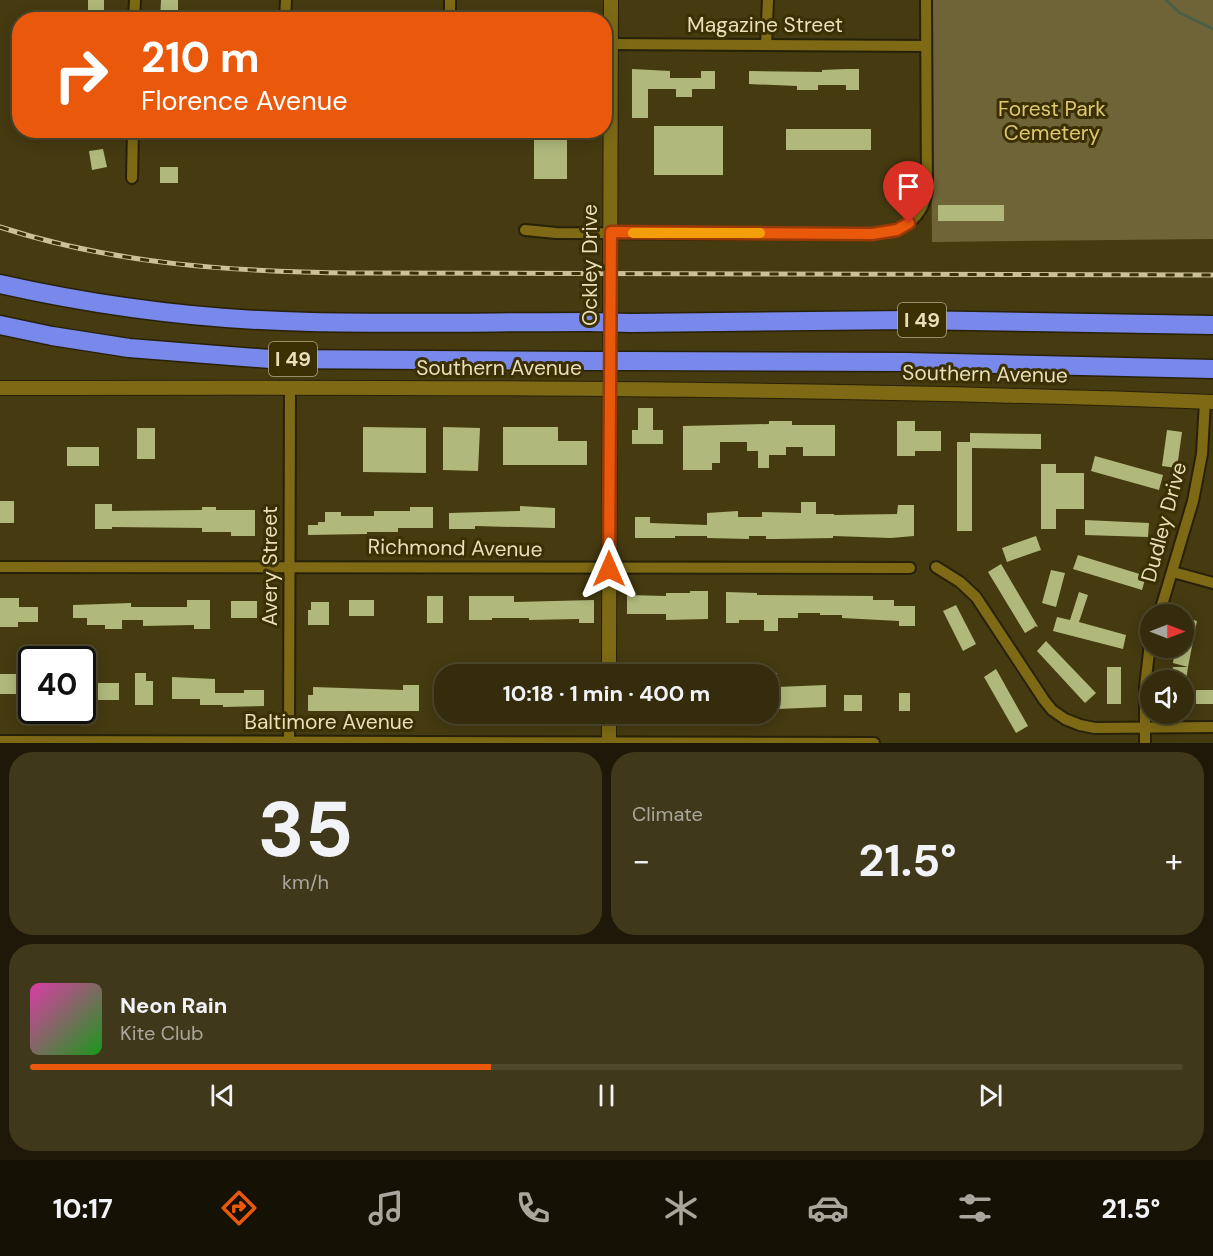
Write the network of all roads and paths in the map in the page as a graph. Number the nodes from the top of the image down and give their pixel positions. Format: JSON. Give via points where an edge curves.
{"nodes":[{"id":1,"x":768,"y":0,"type":"edge"},
{"id":2,"x":926,"y":0,"type":"edge"},
{"id":3,"x":612,"y":44,"type":"edge"},
{"id":4,"x":766,"y":45,"type":"junction"},
{"id":5,"x":926,"y":46,"type":"junction"},
{"id":6,"x":133,"y":138,"type":"edge"},
{"id":7,"x":610,"y":138,"type":"edge"},
{"id":8,"x":132,"y":178,"type":"dead end"},
{"id":9,"x":525,"y":230,"type":"dead end"},
{"id":10,"x":611,"y":232,"type":"junction"},
{"id":11,"x":0,"y":284,"type":"edge"},
{"id":12,"x":0,"y":325,"type":"edge"},
{"id":13,"x":1213,"y":325,"type":"edge"},
{"id":14,"x":1213,"y":369,"type":"edge"},
{"id":15,"x":0,"y":388,"type":"edge"},
{"id":16,"x":290,"y":389,"type":"junction"},
{"id":17,"x":610,"y":389,"type":"junction"},
{"id":18,"x":1209,"y":402,"type":"edge"},
{"id":19,"x":289,"y":566,"type":"junction"},
{"id":20,"x":0,"y":567,"type":"edge"},
{"id":21,"x":936,"y":567,"type":"dead end"},
{"id":22,"x":910,"y":568,"type":"dead end"},
{"id":23,"x":609,"y":569,"type":"junction"},
{"id":24,"x":1173,"y":572,"type":"junction"},
{"id":25,"x":1213,"y":583,"type":"edge"},
{"id":26,"x":1163,"y":604,"type":"edge"},
{"id":27,"x":1148,"y":658,"type":"edge"},
{"id":28,"x":609,"y":664,"type":"edge"},
{"id":29,"x":609,"y":724,"type":"edge"},
{"id":30,"x":1145,"y":727,"type":"junction"},
{"id":31,"x":1213,"y":727,"type":"edge"},
{"id":32,"x":0,"y":741,"type":"edge"},
{"id":33,"x":289,"y":742,"type":"edge"},
{"id":34,"x":609,"y":742,"type":"edge"},
{"id":35,"x":874,"y":743,"type":"edge"},
{"id":36,"x":1145,"y":743,"type":"edge"}],
"edges":[{"from":1,"to":4,"type":"street"},
{"from":2,"to":5,"type":"street"},
{"from":3,"to":4,"type":"street","name":"Magazine Street"},
{"from":4,"to":5,"type":"street","name":"Magazine Street"},
{"from":5,"to":10,"type":"street","via":[[927,191],[923,206],[909,223],[897,230],[872,234]]},
{"from":6,"to":8,"type":"street"},
{"from":7,"to":10,"type":"street","name":"Ockley Drive"},
{"from":9,"to":10,"type":"street"},
{"from":10,"to":17,"type":"street","name":"Ockley Drive"},
{"from":11,"to":13,"type":"highway","number":"I 49","bridge":true,"via":[[128,308],[310,322],[631,324],[921,320]]},
{"from":12,"to":14,"type":"highway","number":"I 49","bridge":true,"via":[[129,348],[270,359],[906,362]]},
{"from":15,"to":16,"type":"street","name":"Southern Avenue"},
{"from":16,"to":17,"type":"street","name":"Southern Avenue"},
{"from":16,"to":19,"type":"street","name":"Avery Street"},
{"from":17,"to":18,"type":"street","name":"Southern Avenue"},
{"from":17,"to":23,"type":"street","name":"Ockley Drive"},
{"from":18,"to":24,"type":"street","name":"Dudley Drive","via":[[1198,478]]},
{"from":19,"to":20,"type":"street","name":"Richmond Avenue"},
{"from":19,"to":23,"type":"street","name":"Richmond Avenue"},
{"from":19,"to":33,"type":"street","name":"Avery Street"},
{"from":21,"to":30,"type":"street","via":[[976,597],[1052,710],[1065,719],[1095,728]]},
{"from":22,"to":23,"type":"street","name":"Richmond Avenue"},
{"from":23,"to":28,"type":"street","name":"Ockley Drive"},
{"from":24,"to":25,"type":"street"},
{"from":24,"to":26,"type":"street","name":"Dudley Drive"},
{"from":27,"to":30,"type":"street"},
{"from":29,"to":34,"type":"street"},
{"from":30,"to":31,"type":"street"},
{"from":30,"to":36,"type":"street"},
{"from":32,"to":33,"type":"street","name":"Baltimore Avenue"},
{"from":33,"to":34,"type":"street","name":"Baltimore Avenue"},
{"from":34,"to":35,"type":"street","name":"Baltimore Avenue"}]}
